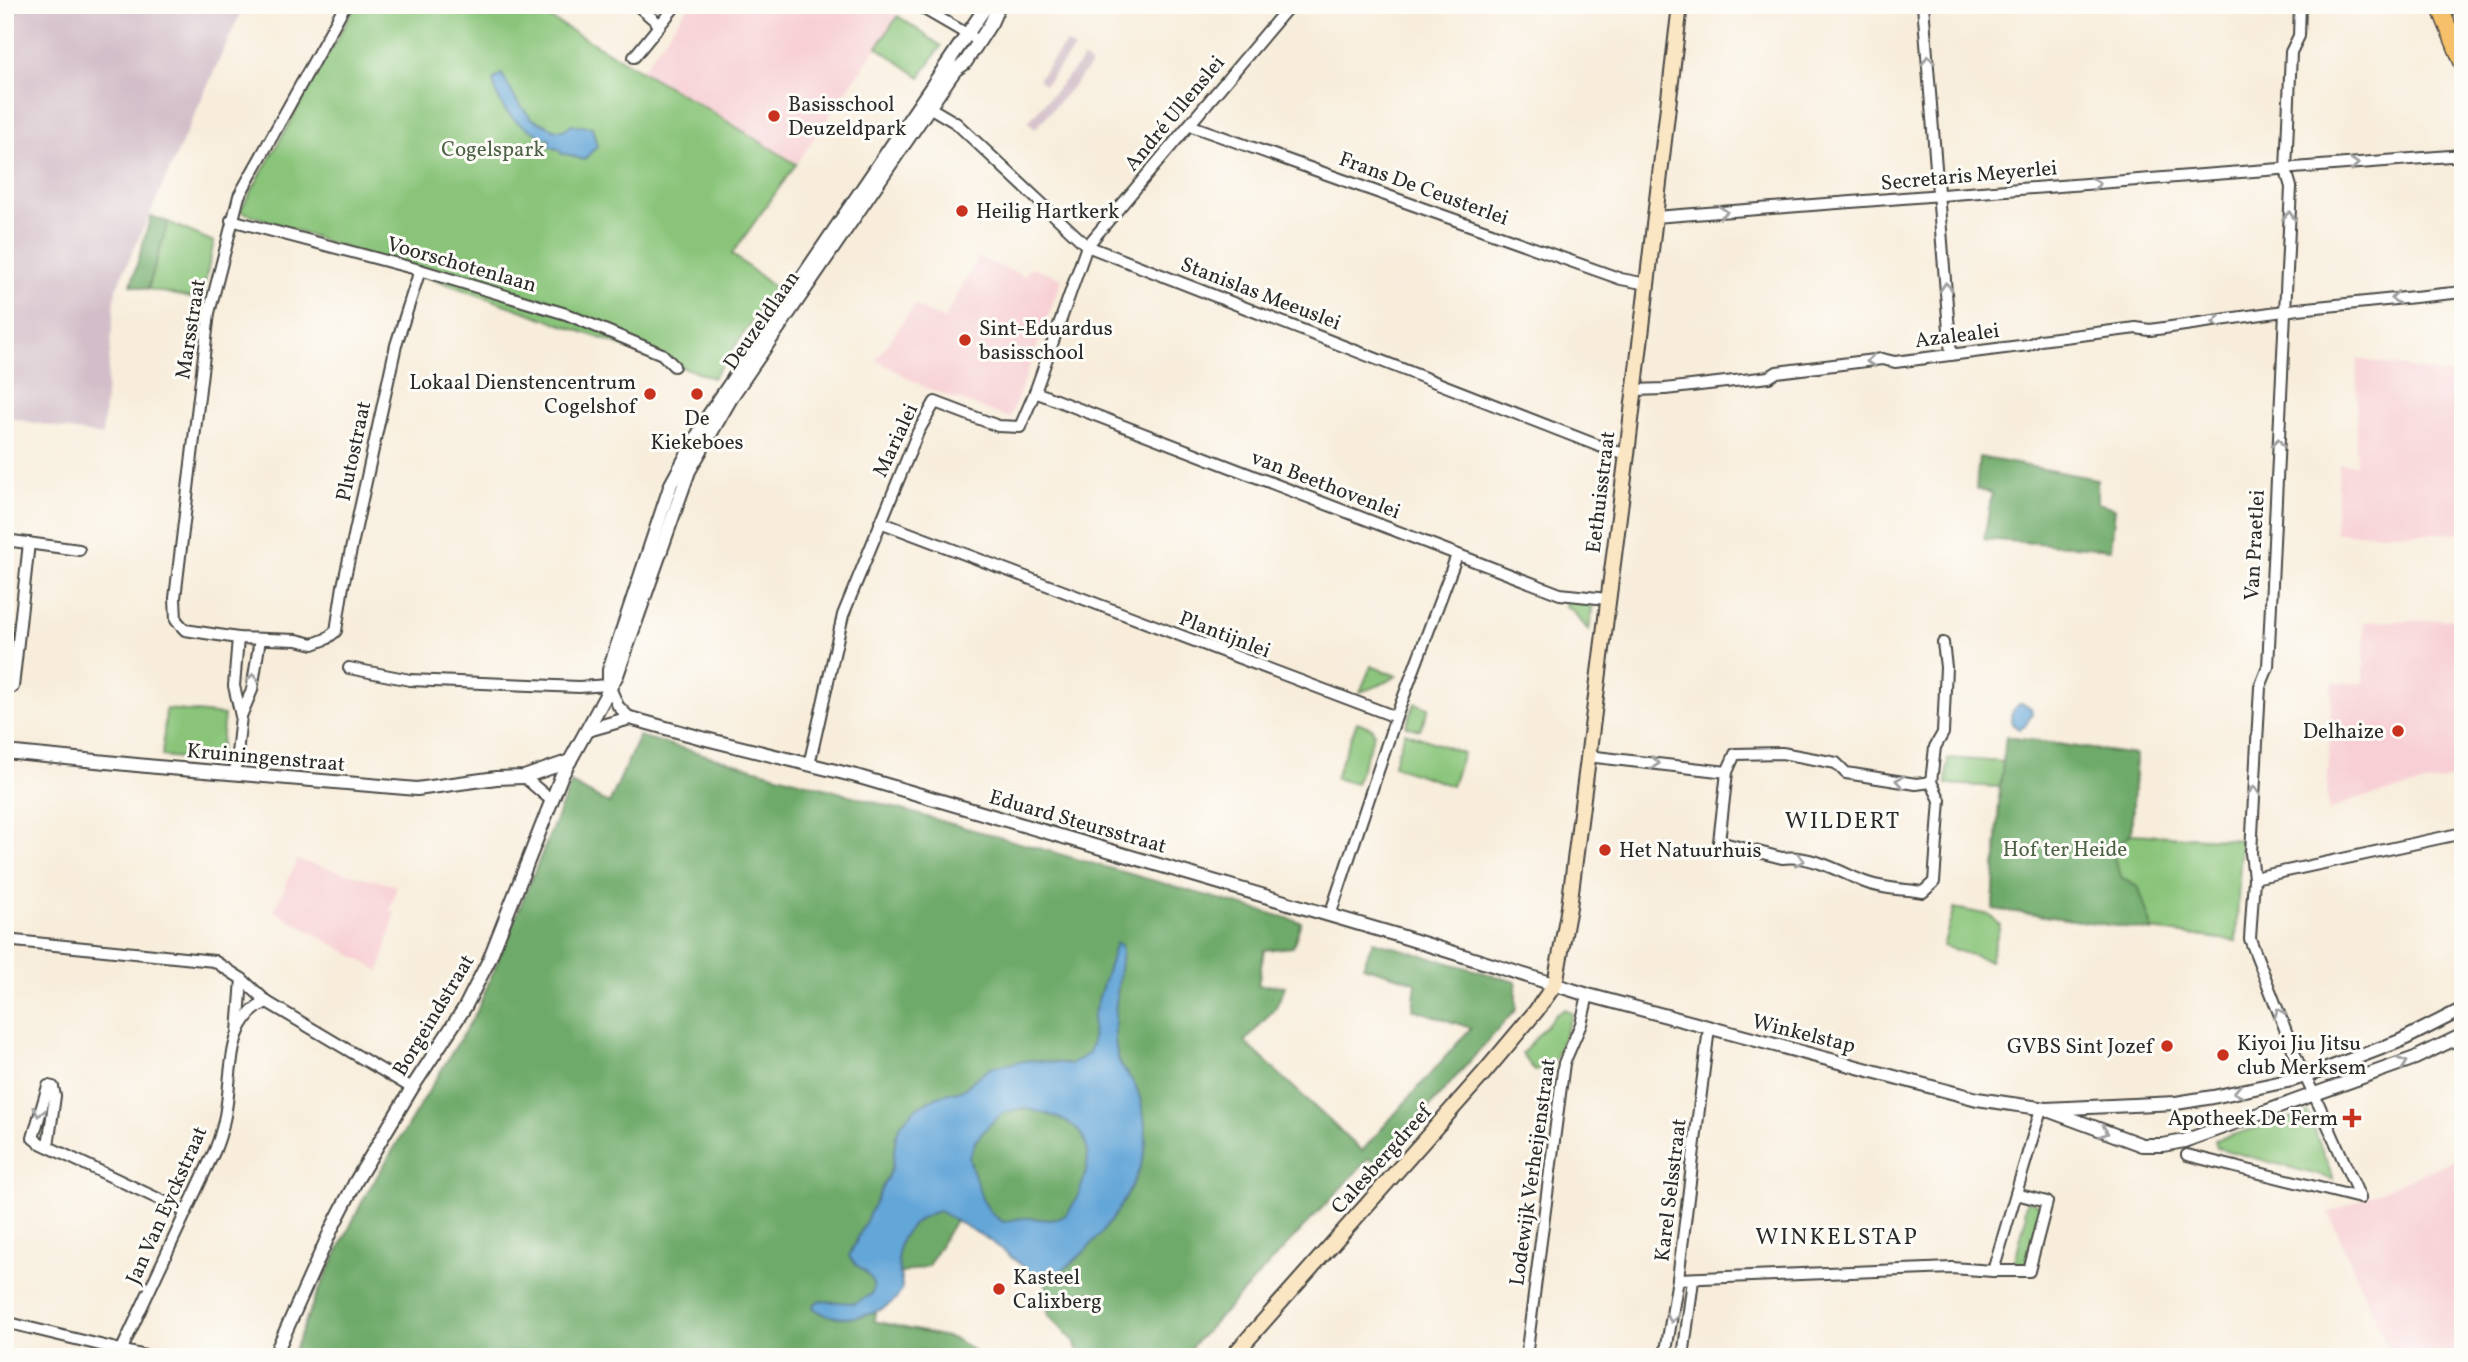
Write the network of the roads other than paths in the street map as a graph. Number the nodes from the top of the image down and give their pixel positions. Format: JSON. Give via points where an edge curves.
{"nodes":[{"id":1,"x":345,"y":5,"type":"edge"},
{"id":2,"x":637,"y":5,"type":"edge"},
{"id":3,"x":676,"y":5,"type":"edge"},
{"id":4,"x":917,"y":5,"type":"edge"},
{"id":5,"x":987,"y":5,"type":"edge"},
{"id":6,"x":999,"y":5,"type":"edge"},
{"id":7,"x":1290,"y":5,"type":"edge"},
{"id":8,"x":1680,"y":5,"type":"edge"},
{"id":9,"x":1709,"y":5,"type":"edge"},
{"id":10,"x":1727,"y":5,"type":"edge"},
{"id":11,"x":1803,"y":5,"type":"edge"},
{"id":12,"x":1923,"y":5,"type":"edge"},
{"id":13,"x":2300,"y":5,"type":"edge"},
{"id":14,"x":2439,"y":5,"type":"edge"},
{"id":15,"x":660,"y":25,"type":"junction"},
{"id":16,"x":966,"y":35,"type":"junction"},
{"id":17,"x":979,"y":41,"type":"junction"},
{"id":18,"x":634,"y":57,"type":"dead end"},
{"id":19,"x":2463,"y":64,"type":"edge"},
{"id":20,"x":926,"y":105,"type":"junction"},
{"id":21,"x":1189,"y":125,"type":"junction"},
{"id":22,"x":2463,"y":156,"type":"edge"},
{"id":23,"x":2286,"y":170,"type":"junction"},
{"id":24,"x":1939,"y":196,"type":"junction"},
{"id":25,"x":1655,"y":217,"type":"junction"},
{"id":26,"x":232,"y":220,"type":"junction"},
{"id":27,"x":1087,"y":246,"type":"junction"},
{"id":28,"x":420,"y":270,"type":"junction"},
{"id":29,"x":1647,"y":284,"type":"junction"},
{"id":30,"x":2463,"y":292,"type":"edge"},
{"id":31,"x":2284,"y":313,"type":"junction"},
{"id":32,"x":1951,"y":355,"type":"junction"},
{"id":33,"x":674,"y":366,"type":"dead end"},
{"id":34,"x":1634,"y":390,"type":"junction"},
{"id":35,"x":1035,"y":392,"type":"junction"},
{"id":36,"x":1627,"y":454,"type":"junction"},
{"id":37,"x":880,"y":522,"type":"junction"},
{"id":38,"x":5,"y":540,"type":"edge"},
{"id":39,"x":29,"y":543,"type":"junction"},
{"id":40,"x":79,"y":550,"type":"dead end"},
{"id":41,"x":1457,"y":555,"type":"junction"},
{"id":42,"x":1607,"y":599,"type":"junction"},
{"id":43,"x":238,"y":638,"type":"junction"},
{"id":44,"x":260,"y":639,"type":"junction"},
{"id":45,"x":326,"y":639,"type":"joint"},
{"id":46,"x":1943,"y":642,"type":"dead end"},
{"id":47,"x":349,"y":668,"type":"dead end"},
{"id":48,"x":5,"y":685,"type":"edge"},
{"id":49,"x":609,"y":685,"type":"junction"},
{"id":50,"x":241,"y":716,"type":"junction"},
{"id":51,"x":1396,"y":717,"type":"junction"},
{"id":52,"x":630,"y":718,"type":"junction"},
{"id":53,"x":588,"y":730,"type":"junction"},
{"id":54,"x":5,"y":752,"type":"edge"},
{"id":55,"x":1587,"y":756,"type":"junction"},
{"id":56,"x":570,"y":761,"type":"junction"},
{"id":57,"x":809,"y":765,"type":"junction"},
{"id":58,"x":1727,"y":772,"type":"junction"},
{"id":59,"x":236,"y":773,"type":"junction"},
{"id":60,"x":524,"y":777,"type":"junction"},
{"id":61,"x":1931,"y":782,"type":"junction"},
{"id":62,"x":552,"y":801,"type":"junction"},
{"id":63,"x":2463,"y":833,"type":"edge"},
{"id":64,"x":2254,"y":878,"type":"junction"},
{"id":65,"x":1330,"y":915,"type":"junction"},
{"id":66,"x":5,"y":940,"type":"edge"},
{"id":67,"x":242,"y":979,"type":"junction"},
{"id":68,"x":1555,"y":984,"type":"junction"},
{"id":69,"x":1588,"y":995,"type":"junction"},
{"id":70,"x":267,"y":1002,"type":"junction"},
{"id":71,"x":2463,"y":1009,"type":"edge"},
{"id":72,"x":1709,"y":1028,"type":"junction"},
{"id":73,"x":238,"y":1032,"type":"junction"},
{"id":74,"x":2463,"y":1035,"type":"edge"},
{"id":75,"x":2304,"y":1076,"type":"junction"},
{"id":76,"x":412,"y":1088,"type":"junction"},
{"id":77,"x":2314,"y":1096,"type":"junction"},
{"id":78,"x":2044,"y":1109,"type":"junction"},
{"id":79,"x":48,"y":1146,"type":"junction"},
{"id":80,"x":2187,"y":1155,"type":"dead end"},
{"id":81,"x":2016,"y":1194,"type":"junction"},
{"id":82,"x":186,"y":1212,"type":"junction"},
{"id":83,"x":1993,"y":1271,"type":"junction"},
{"id":84,"x":1678,"y":1279,"type":"junction"},
{"id":85,"x":1693,"y":1280,"type":"junction"},
{"id":86,"x":5,"y":1322,"type":"edge"},
{"id":87,"x":122,"y":1349,"type":"junction"},
{"id":88,"x":149,"y":1357,"type":"edge"},
{"id":89,"x":275,"y":1357,"type":"edge"},
{"id":90,"x":1232,"y":1357,"type":"edge"},
{"id":91,"x":1526,"y":1357,"type":"edge"},
{"id":92,"x":1665,"y":1357,"type":"edge"},
{"id":93,"x":1683,"y":1357,"type":"edge"}],
"edges":[{"from":1,"to":26,"type":"street","name":"Marsstraat","via":[[239,196]]},
{"from":2,"to":15,"type":"street"},
{"from":3,"to":15,"type":"street"},
{"from":4,"to":16,"type":"street"},
{"from":5,"to":16,"type":"street","name":"Deuzeldlaan"},
{"from":6,"to":17,"type":"street","name":"Deuzeldlaan"},
{"from":7,"to":21,"type":"street","name":"André Ullenslei"},
{"from":8,"to":25,"type":"main road","name":"Eethuisstraat"},
{"from":9,"to":10,"type":"street"},
{"from":10,"to":11,"type":"street"},
{"from":24,"to":12,"type":"street","one_way":true},
{"from":13,"to":23,"type":"street","name":"Van Praetlei","via":[[2298,36],[2291,52]]},
{"from":14,"to":19,"type":"main road"},
{"from":15,"to":18,"type":"street"},
{"from":16,"to":17,"type":"street"},
{"from":16,"to":20,"type":"street","name":"Deuzeldlaan"},
{"from":17,"to":20,"type":"street","name":"Deuzeldlaan"},
{"from":20,"to":27,"type":"street","name":"Stanislas Meeuslei","via":[[956,123]]},
{"from":20,"to":49,"type":"street","name":"Deuzeldlaan","via":[[717,401],[671,484],[668,512],[617,675]]},
{"from":21,"to":27,"type":"street","name":"André Ullenslei"},
{"from":21,"to":29,"type":"street","name":"Frans De Ceusterlei","via":[[1621,279]]},
{"from":23,"to":22,"type":"street","name":"Secretaris Meyerlei","one_way":true},
{"from":24,"to":23,"type":"street","name":"Secretaris Meyerlei","one_way":true},
{"from":31,"to":23,"type":"street","name":"Van Praetlei","one_way":true,"via":[[2291,187]]},
{"from":25,"to":24,"type":"street","name":"Secretaris Meyerlei","one_way":true},
{"from":32,"to":24,"type":"street","one_way":true},
{"from":25,"to":29,"type":"main road","name":"Eethuisstraat"},
{"from":26,"to":28,"type":"street","name":"Voorschotenlaan"},
{"from":26,"to":43,"type":"street","name":"Marsstraat","via":[[209,313],[175,598],[176,620],[186,630]]},
{"from":27,"to":35,"type":"street","name":"Marialei"},
{"from":27,"to":36,"type":"street","name":"Stanislas Meeuslei"},
{"from":28,"to":33,"type":"street","name":"Voorschotenlaan","via":[[566,314],[662,354]]},
{"from":28,"to":45,"type":"street","name":"Plutostraat","via":[[396,345],[336,631]]},
{"from":29,"to":34,"type":"main road","name":"Eethuisstraat"},
{"from":30,"to":31,"type":"street","name":"Azalealei","one_way":true},
{"from":31,"to":32,"type":"street","name":"Azalealei","one_way":true,"via":[[2040,340]]},
{"from":64,"to":31,"type":"street","name":"Van Praetlei","one_way":true,"via":[[2253,799],[2260,687],[2268,667]]},
{"from":32,"to":34,"type":"street","name":"Azalealei","one_way":true,"via":[[1895,362],[1882,359],[1777,372],[1769,377]]},
{"from":34,"to":36,"type":"main road","name":"Eethuisstraat"},
{"from":35,"to":37,"type":"street","name":"Marialei","via":[[1020,427],[998,426],[935,401]]},
{"from":35,"to":41,"type":"street","name":"van Beethovenlei"},
{"from":36,"to":42,"type":"main road","name":"Eethuisstraat"},
{"from":37,"to":51,"type":"street","name":"Plantijnlei"},
{"from":37,"to":57,"type":"street","name":"Marialei","via":[[843,615]]},
{"from":38,"to":39,"type":"street"},
{"from":39,"to":40,"type":"street"},
{"from":39,"to":48,"type":"street","via":[[13,687]]},
{"from":41,"to":42,"type":"street","name":"van Beethovenlei","via":[[1560,594]]},
{"from":41,"to":51,"type":"street"},
{"from":42,"to":55,"type":"main road","name":"Eethuisstraat"},
{"from":43,"to":44,"type":"street","name":"Marsstraat"},
{"from":43,"to":50,"type":"street","via":[[234,686]]},
{"from":44,"to":45,"type":"street","name":"Marsstraat","via":[[313,644]]},
{"from":50,"to":44,"type":"street","one_way":true,"via":[[252,690]]},
{"from":46,"to":61,"type":"street","via":[[1942,733],[1935,747]]},
{"from":47,"to":49,"type":"street","via":[[410,680]]},
{"from":49,"to":52,"type":"street","via":[[618,706]]},
{"from":49,"to":53,"type":"street","name":"Borgeindstraat"},
{"from":50,"to":59,"type":"street"},
{"from":51,"to":65,"type":"street"},
{"from":52,"to":53,"type":"street"},
{"from":52,"to":57,"type":"street","name":"Eduard Steursstraat"},
{"from":53,"to":56,"type":"street","name":"Borgeindstraat"},
{"from":54,"to":59,"type":"street","name":"Kruiningenstraat"},
{"from":55,"to":58,"type":"street","one_way":true},
{"from":55,"to":68,"type":"main road","name":"Eethuisstraat"},
{"from":56,"to":60,"type":"street","name":"Kruiningenstraat"},
{"from":56,"to":62,"type":"street","name":"Borgeindstraat"},
{"from":57,"to":65,"type":"street","name":"Eduard Steursstraat"},
{"from":61,"to":58,"type":"street","one_way":true,"via":[[1916,784],[1846,773],[1836,762],[1782,753],[1735,754]]},
{"from":58,"to":61,"type":"street","one_way":true,"via":[[1719,842],[1782,858],[1793,856],[1847,872],[1864,882],[1923,892],[1934,882],[1940,800]]},
{"from":59,"to":60,"type":"street","name":"Kruiningenstraat","via":[[417,789]]},
{"from":60,"to":62,"type":"street"},
{"from":62,"to":76,"type":"street","name":"Borgeindstraat","via":[[489,960],[465,1007]]},
{"from":63,"to":64,"type":"street"},
{"from":75,"to":64,"type":"street","name":"Van Praetlei","one_way":true,"via":[[2250,939]]},
{"from":65,"to":68,"type":"street","name":"Eduard Steursstraat"},
{"from":66,"to":67,"type":"street","via":[[214,961]]},
{"from":67,"to":70,"type":"street"},
{"from":67,"to":73,"type":"street","name":"Jan Van Eyckstraat"},
{"from":68,"to":69,"type":"street","name":"Winkelstap"},
{"from":68,"to":90,"type":"main road","name":"Calesbergdreef","via":[[1483,1074]]},
{"from":69,"to":72,"type":"street","name":"Winkelstap"},
{"from":69,"to":91,"type":"street","name":"Lodewijk Verheijenstraat","via":[[1564,1063]]},
{"from":70,"to":73,"type":"street","name":"Jan Van Eyckstraat","via":[[249,1014]]},
{"from":70,"to":76,"type":"street"},
{"from":71,"to":75,"type":"street","name":"Winkelstap","via":[[2400,1041]]},
{"from":72,"to":78,"type":"street","name":"Winkelstap","via":[[1977,1099]]},
{"from":72,"to":84,"type":"street","name":"Karel Selsstraat"},
{"from":73,"to":82,"type":"street","name":"Jan Van Eyckstraat","via":[[221,1134]]},
{"from":77,"to":74,"type":"street","name":"Winkelstap","one_way":true},
{"from":75,"to":77,"type":"street","name":"Van Praetlei"},
{"from":75,"to":78,"type":"street","name":"Winkelstap","one_way":true,"via":[[2176,1103]]},
{"from":76,"to":89,"type":"street","name":"Borgeindstraat","via":[[332,1228]]},
{"from":78,"to":77,"type":"street","name":"Winkelstap","one_way":true,"via":[[2142,1145],[2163,1145]]},
{"from":77,"to":80,"type":"street","via":[[2360,1198]]},
{"from":78,"to":81,"type":"street"},
{"from":79,"to":79,"type":"street","one_way":true,"via":[[55,1096],[53,1087],[48,1086],[33,1138]]},
{"from":79,"to":82,"type":"street"},
{"from":81,"to":83,"type":"street"},
{"from":81,"to":83,"type":"street","via":[[2047,1202],[2029,1271]]},
{"from":82,"to":87,"type":"street","name":"Jan Van Eyckstraat"},
{"from":83,"to":85,"type":"street","via":[[1952,1268]]},
{"from":84,"to":85,"type":"street"},
{"from":84,"to":92,"type":"street","name":"Karel Selsstraat","one_way":true},
{"from":85,"to":93,"type":"street","name":"Karel Selsstraat"},
{"from":86,"to":87,"type":"street"},
{"from":87,"to":88,"type":"street"}]}
